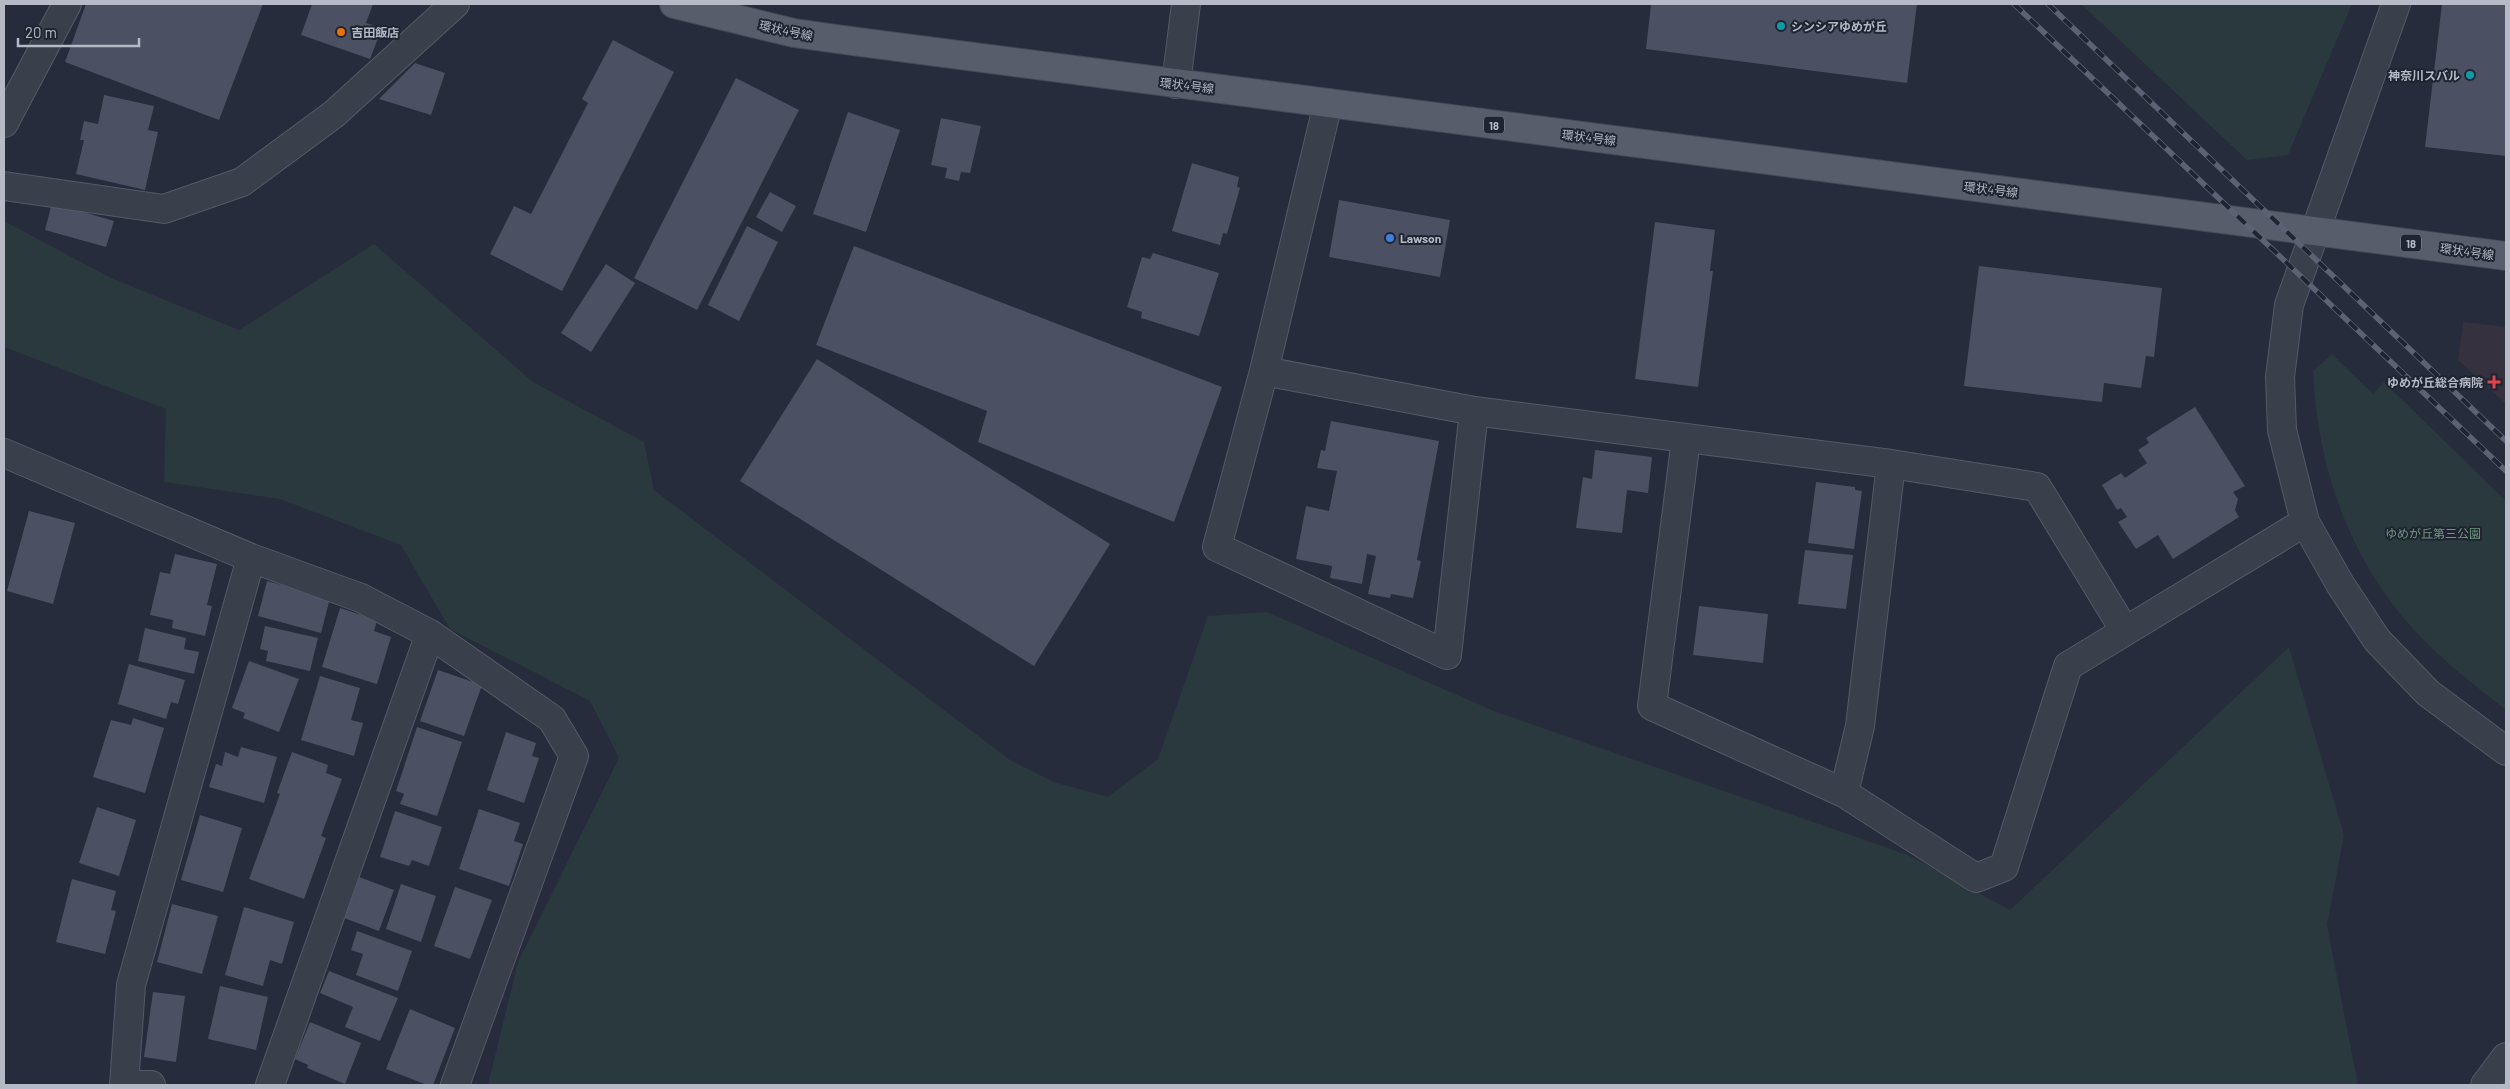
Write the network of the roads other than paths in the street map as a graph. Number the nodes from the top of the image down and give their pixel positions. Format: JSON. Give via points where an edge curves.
{"nodes":[{"id":1,"x":67,"y":4,"type":"edge"},
{"id":2,"x":456,"y":4,"type":"edge"},
{"id":3,"x":674,"y":4,"type":"edge"},
{"id":4,"x":1186,"y":4,"type":"edge"},
{"id":5,"x":2396,"y":4,"type":"edge"},
{"id":6,"x":1176,"y":84,"type":"junction"},
{"id":7,"x":1328,"y":104,"type":"junction"},
{"id":8,"x":4,"y":124,"type":"edge"},
{"id":9,"x":4,"y":186,"type":"edge"},
{"id":10,"x":2316,"y":231,"type":"junction"},
{"id":11,"x":2506,"y":256,"type":"edge"},
{"id":12,"x":1264,"y":371,"type":"junction"},
{"id":13,"x":1474,"y":411,"type":"junction"},
{"id":14,"x":1686,"y":439,"type":"junction"},
{"id":15,"x":4,"y":453,"type":"edge"},
{"id":16,"x":1891,"y":464,"type":"junction"},
{"id":17,"x":2305,"y":522,"type":"junction"},
{"id":18,"x":251,"y":558,"type":"junction"},
{"id":19,"x":2125,"y":631,"type":"junction"},
{"id":20,"x":430,"y":634,"type":"junction"},
{"id":21,"x":2506,"y":751,"type":"edge"},
{"id":22,"x":1844,"y":794,"type":"junction"},
{"id":23,"x":2506,"y":1057,"type":"edge"},
{"id":24,"x":124,"y":1084,"type":"edge"},
{"id":25,"x":152,"y":1085,"type":"edge"},
{"id":26,"x":270,"y":1085,"type":"edge"},
{"id":27,"x":455,"y":1085,"type":"edge"},
{"id":28,"x":2485,"y":1085,"type":"edge"}],
"edges":[{"from":1,"to":8,"type":"street"},
{"from":2,"to":9,"type":"street","via":[[334,114],[242,182],[164,209]]},
{"from":3,"to":6,"type":"main road","name":"環状4号線","number":"18","via":[[794,33]]},
{"from":4,"to":6,"type":"street"},
{"from":5,"to":10,"type":"street"},
{"from":6,"to":7,"type":"main road","name":"環状4号線","number":"18"},
{"from":7,"to":10,"type":"main road","name":"環状4号線","number":"18"},
{"from":7,"to":12,"type":"street"},
{"from":10,"to":11,"type":"main road","name":"環状4号線","number":"18"},
{"from":10,"to":17,"type":"street","via":[[2289,305],[2280,377],[2282,430]]},
{"from":12,"to":13,"type":"street"},
{"from":12,"to":13,"type":"street","via":[[1217,547],[1447,655]]},
{"from":13,"to":14,"type":"street"},
{"from":14,"to":16,"type":"street"},
{"from":14,"to":22,"type":"street","via":[[1652,706]]},
{"from":15,"to":18,"type":"street"},
{"from":16,"to":19,"type":"street","via":[[2037,486]]},
{"from":16,"to":22,"type":"street","via":[[1860,726]]},
{"from":17,"to":19,"type":"street"},
{"from":17,"to":21,"type":"street","via":[[2376,640],[2428,693]]},
{"from":18,"to":20,"type":"street","via":[[361,598]]},
{"from":18,"to":24,"type":"street","via":[[131,985]]},
{"from":19,"to":22,"type":"street","via":[[2068,666],[2004,867],[1976,878]]},
{"from":20,"to":26,"type":"street"},
{"from":20,"to":27,"type":"street","via":[[552,719],[574,756]]},
{"from":23,"to":28,"type":"street"},
{"from":24,"to":25,"type":"street"}]}
